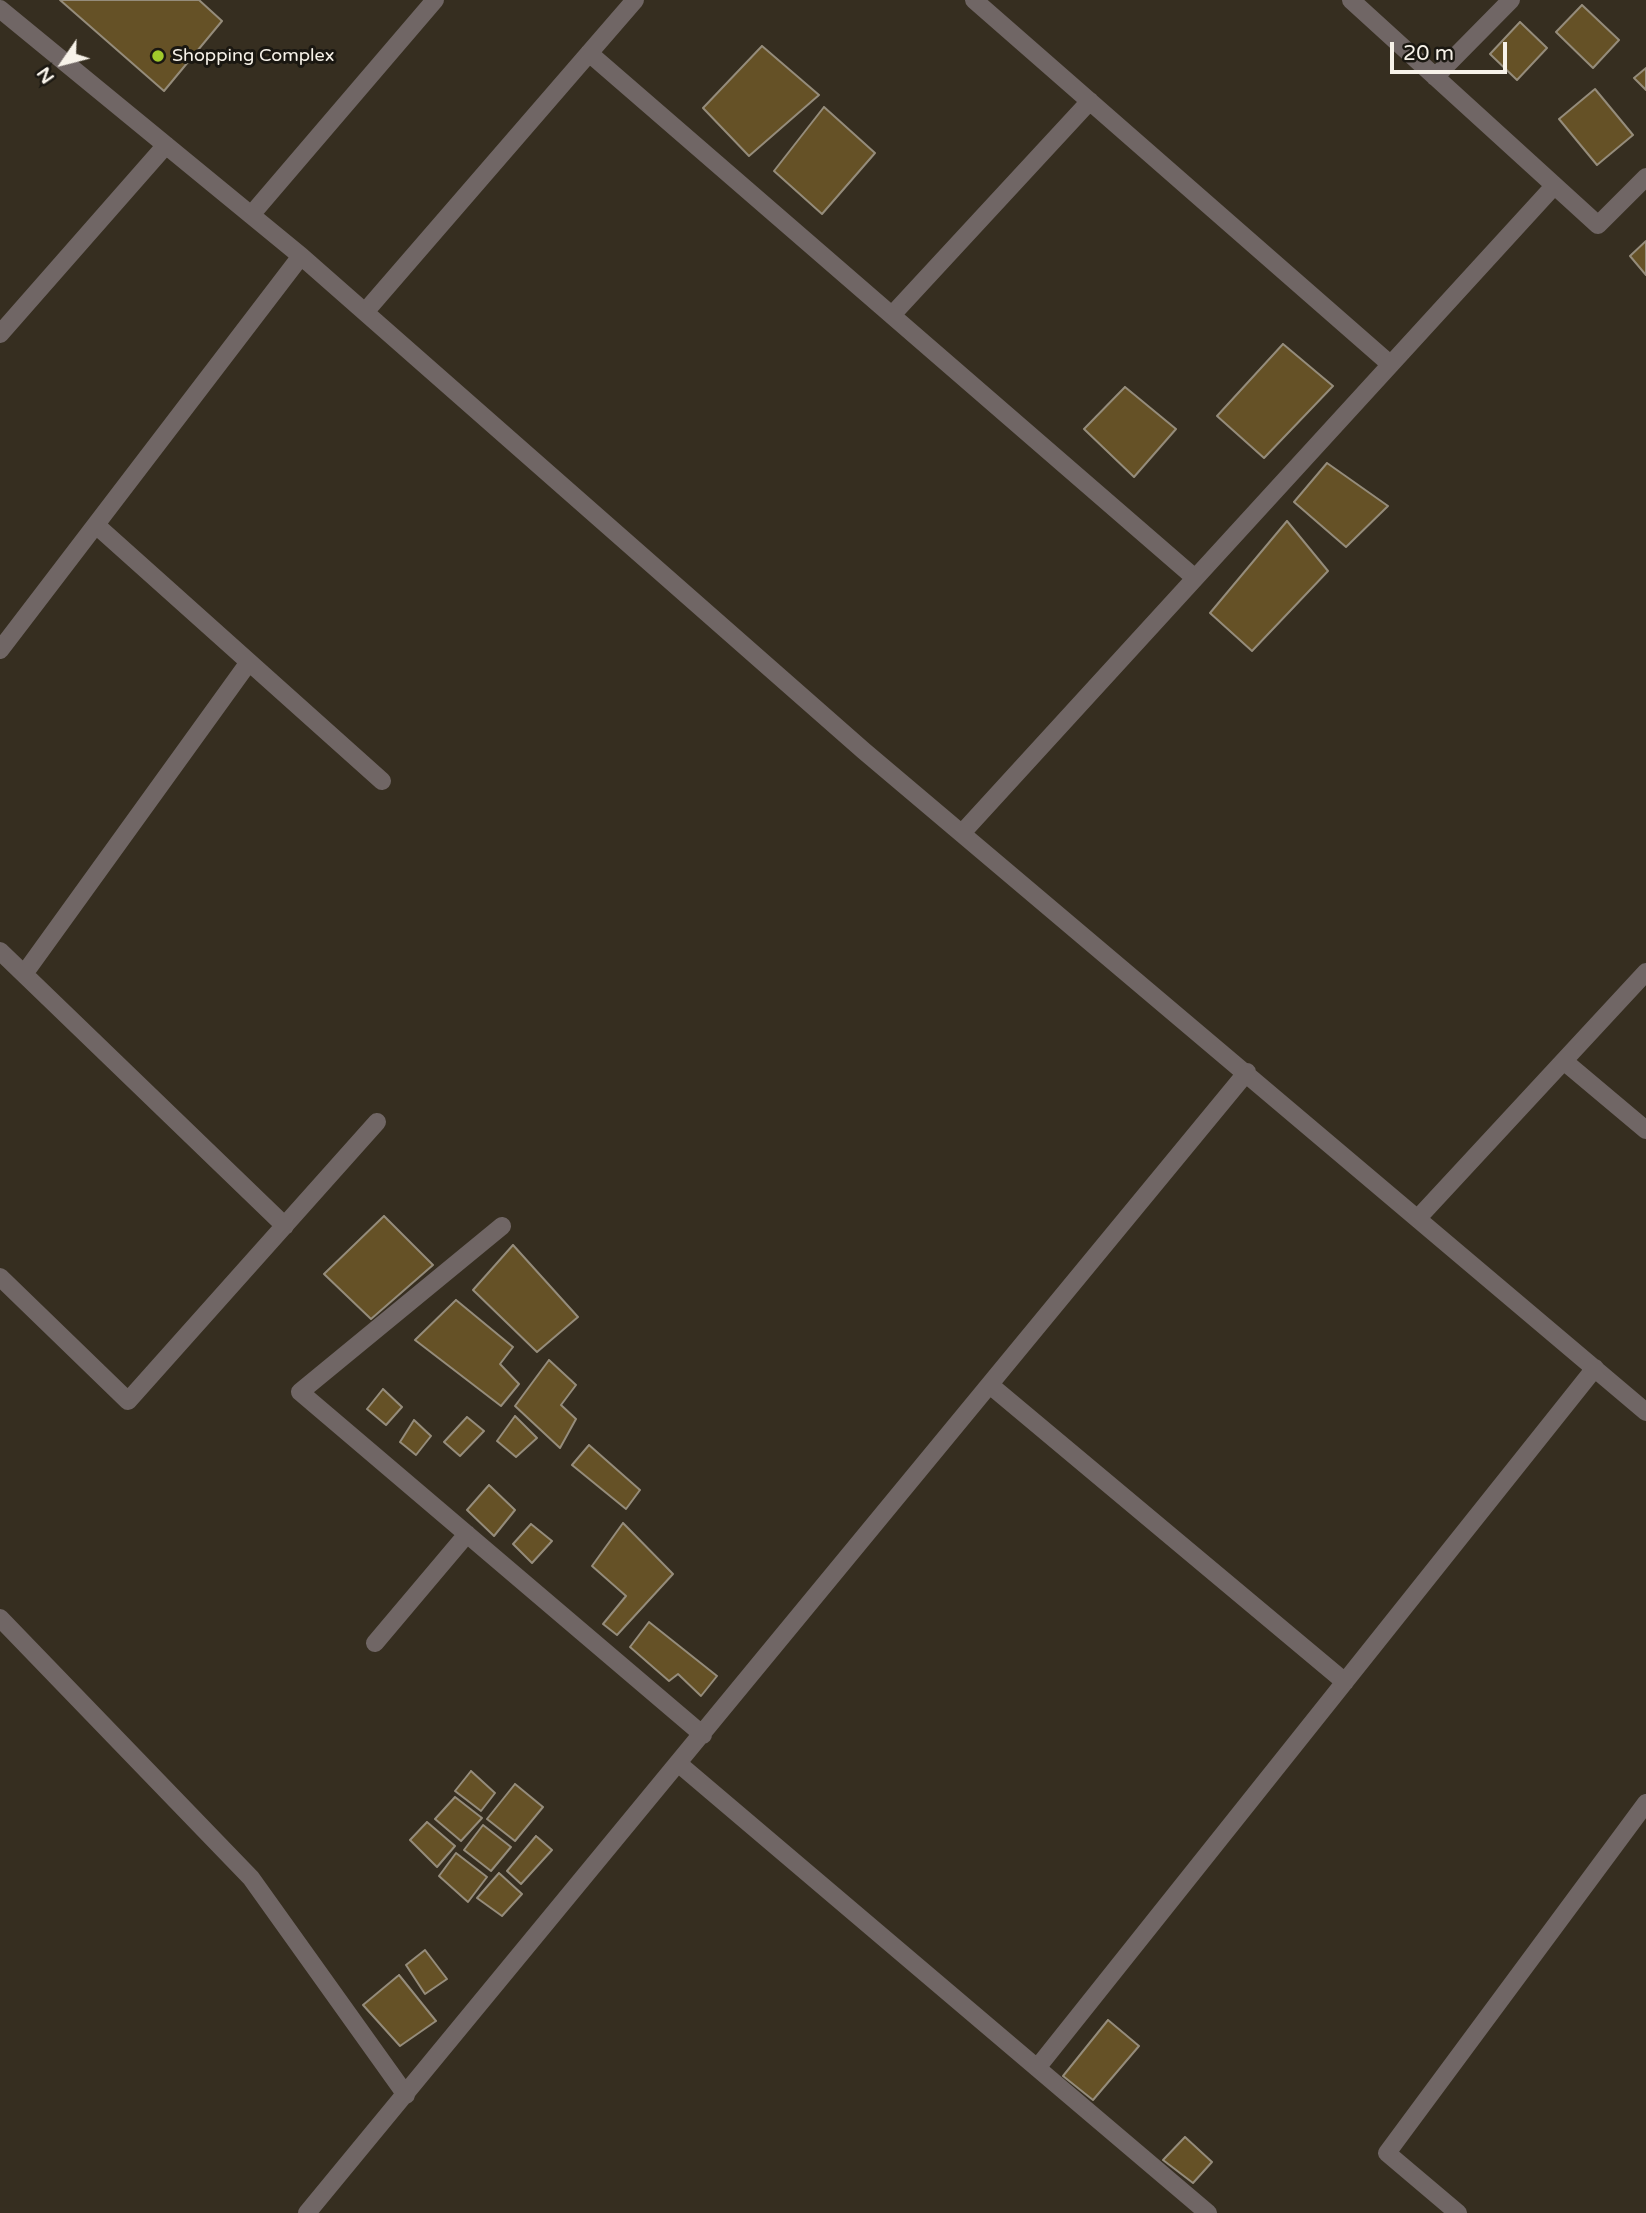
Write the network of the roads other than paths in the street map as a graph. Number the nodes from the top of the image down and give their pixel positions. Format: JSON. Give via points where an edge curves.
{"nodes":[{"id":1,"x":435,"y":0,"type":"edge"},
{"id":2,"x":635,"y":0,"type":"edge"},
{"id":3,"x":974,"y":0,"type":"edge"},
{"id":4,"x":1351,"y":0,"type":"edge"},
{"id":5,"x":1511,"y":0,"type":"edge"},
{"id":6,"x":0,"y":9,"type":"edge"},
{"id":7,"x":589,"y":54,"type":"junction"},
{"id":8,"x":1435,"y":77,"type":"junction"},
{"id":9,"x":1090,"y":101,"type":"junction"},
{"id":10,"x":166,"y":145,"type":"junction"},
{"id":11,"x":1646,"y":177,"type":"edge"},
{"id":12,"x":1554,"y":186,"type":"junction"},
{"id":13,"x":251,"y":215,"type":"junction"},
{"id":14,"x":301,"y":256,"type":"junction"},
{"id":15,"x":365,"y":312,"type":"junction"},
{"id":16,"x":892,"y":315,"type":"junction"},
{"id":17,"x":0,"y":334,"type":"edge"},
{"id":18,"x":1390,"y":364,"type":"junction"},
{"id":19,"x":96,"y":525,"type":"junction"},
{"id":20,"x":1195,"y":578,"type":"junction"},
{"id":21,"x":0,"y":650,"type":"edge"},
{"id":22,"x":249,"y":662,"type":"junction"},
{"id":23,"x":382,"y":781,"type":"dead end"},
{"id":24,"x":962,"y":833,"type":"junction"},
{"id":25,"x":0,"y":951,"type":"edge"},
{"id":26,"x":1646,"y":972,"type":"edge"},
{"id":27,"x":24,"y":974,"type":"junction"},
{"id":28,"x":1565,"y":1062,"type":"junction"},
{"id":29,"x":1247,"y":1072,"type":"junction"},
{"id":30,"x":377,"y":1122,"type":"dead end"},
{"id":31,"x":1646,"y":1130,"type":"edge"},
{"id":32,"x":1418,"y":1218,"type":"junction"},
{"id":33,"x":285,"y":1226,"type":"junction"},
{"id":34,"x":502,"y":1226,"type":"dead end"},
{"id":35,"x":0,"y":1278,"type":"edge"},
{"id":36,"x":1595,"y":1368,"type":"junction"},
{"id":37,"x":990,"y":1385,"type":"junction"},
{"id":38,"x":1646,"y":1412,"type":"edge"},
{"id":39,"x":467,"y":1534,"type":"junction"},
{"id":40,"x":0,"y":1618,"type":"edge"},
{"id":41,"x":375,"y":1643,"type":"dead end"},
{"id":42,"x":1345,"y":1682,"type":"junction"},
{"id":43,"x":703,"y":1735,"type":"junction"},
{"id":44,"x":679,"y":1764,"type":"junction"},
{"id":45,"x":1646,"y":1803,"type":"edge"},
{"id":46,"x":1037,"y":2068,"type":"junction"},
{"id":47,"x":406,"y":2095,"type":"junction"},
{"id":48,"x":1453,"y":2212,"type":"edge"},
{"id":49,"x":307,"y":2213,"type":"edge"},
{"id":50,"x":1208,"y":2213,"type":"edge"}],
"edges":[{"from":1,"to":13,"type":"street"},
{"from":2,"to":7,"type":"street"},
{"from":3,"to":9,"type":"street"},
{"from":4,"to":8,"type":"street"},
{"from":5,"to":8,"type":"street"},
{"from":6,"to":10,"type":"street"},
{"from":7,"to":15,"type":"street"},
{"from":7,"to":16,"type":"street"},
{"from":8,"to":12,"type":"street"},
{"from":9,"to":16,"type":"street"},
{"from":9,"to":18,"type":"street"},
{"from":10,"to":13,"type":"street"},
{"from":10,"to":17,"type":"street"},
{"from":11,"to":12,"type":"street","via":[[1598,225]]},
{"from":12,"to":18,"type":"street"},
{"from":13,"to":14,"type":"street"},
{"from":14,"to":15,"type":"street"},
{"from":14,"to":19,"type":"street"},
{"from":15,"to":24,"type":"street"},
{"from":16,"to":20,"type":"street"},
{"from":18,"to":20,"type":"street"},
{"from":19,"to":21,"type":"street"},
{"from":19,"to":22,"type":"street"},
{"from":20,"to":24,"type":"street"},
{"from":22,"to":23,"type":"street"},
{"from":22,"to":27,"type":"street"},
{"from":24,"to":29,"type":"street"},
{"from":25,"to":27,"type":"street"},
{"from":26,"to":28,"type":"street"},
{"from":27,"to":33,"type":"street"},
{"from":28,"to":31,"type":"street"},
{"from":28,"to":32,"type":"street"},
{"from":29,"to":32,"type":"street"},
{"from":29,"to":37,"type":"street"},
{"from":30,"to":33,"type":"street"},
{"from":32,"to":36,"type":"street"},
{"from":33,"to":35,"type":"street","via":[[128,1401]]},
{"from":34,"to":39,"type":"street","via":[[300,1392]]},
{"from":36,"to":38,"type":"street"},
{"from":36,"to":42,"type":"street"},
{"from":37,"to":42,"type":"street"},
{"from":37,"to":43,"type":"street"},
{"from":39,"to":41,"type":"street"},
{"from":39,"to":43,"type":"street"},
{"from":40,"to":47,"type":"street","via":[[251,1878]]},
{"from":42,"to":46,"type":"street"},
{"from":43,"to":44,"type":"street"},
{"from":44,"to":46,"type":"street"},
{"from":44,"to":47,"type":"street"},
{"from":45,"to":48,"type":"street","via":[[1387,2153]]},
{"from":46,"to":50,"type":"street"},
{"from":47,"to":49,"type":"street"}]}
